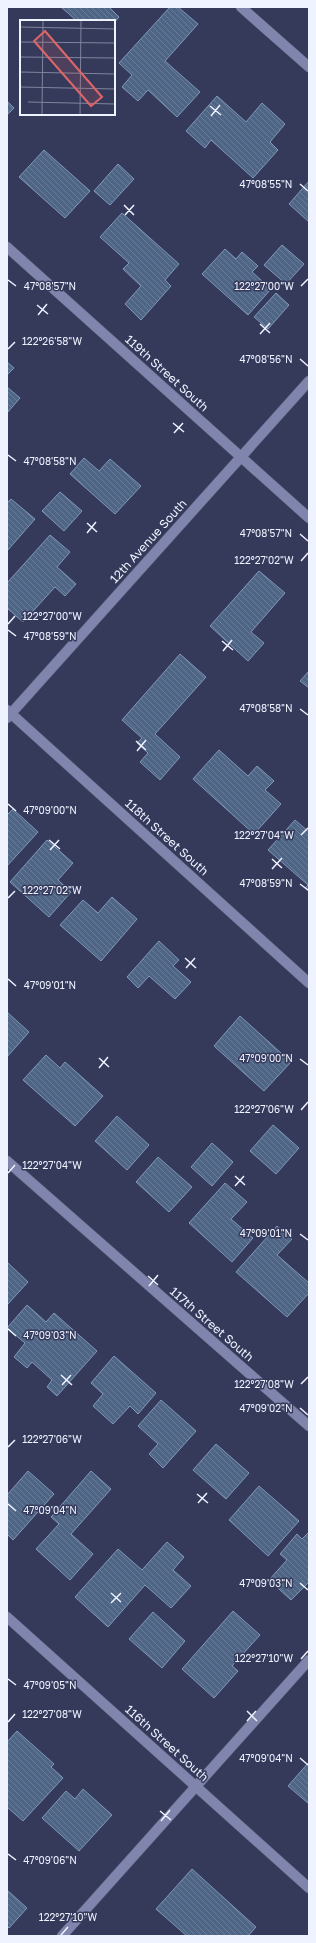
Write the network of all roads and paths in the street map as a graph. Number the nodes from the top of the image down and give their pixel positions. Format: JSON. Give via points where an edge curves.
{"nodes":[{"id":1,"x":242,"y":7,"type":"edge"},
{"id":2,"x":309,"y":67,"type":"edge"},
{"id":3,"x":7,"y":247,"type":"edge"},
{"id":4,"x":309,"y":381,"type":"edge"},
{"id":5,"x":241,"y":457,"type":"junction"},
{"id":6,"x":309,"y":518,"type":"edge"},
{"id":7,"x":8,"y":714,"type":"edge"},
{"id":8,"x":309,"y":983,"type":"edge"},
{"id":9,"x":7,"y":1161,"type":"edge"},
{"id":10,"x":309,"y":1426,"type":"edge"},
{"id":11,"x":7,"y":1617,"type":"edge"},
{"id":12,"x":309,"y":1660,"type":"edge"},
{"id":13,"x":196,"y":1786,"type":"junction"},
{"id":14,"x":309,"y":1888,"type":"edge"},
{"id":15,"x":62,"y":1936,"type":"edge"}],
"edges":[{"from":1,"to":2,"type":"street"},
{"from":3,"to":5,"type":"street","name":"119th Street South"},
{"from":4,"to":5,"type":"street","name":"12th Avenue South"},
{"from":5,"to":6,"type":"street","name":"119th Street South"},
{"from":5,"to":7,"type":"street","name":"12th Avenue South"},
{"from":7,"to":8,"type":"street","name":"118th Street South"},
{"from":9,"to":10,"type":"street","name":"117th Street South"},
{"from":11,"to":13,"type":"street","name":"116th Street South"},
{"from":12,"to":13,"type":"street"},
{"from":13,"to":14,"type":"street","name":"116th Street South"},
{"from":13,"to":15,"type":"street"}]}
